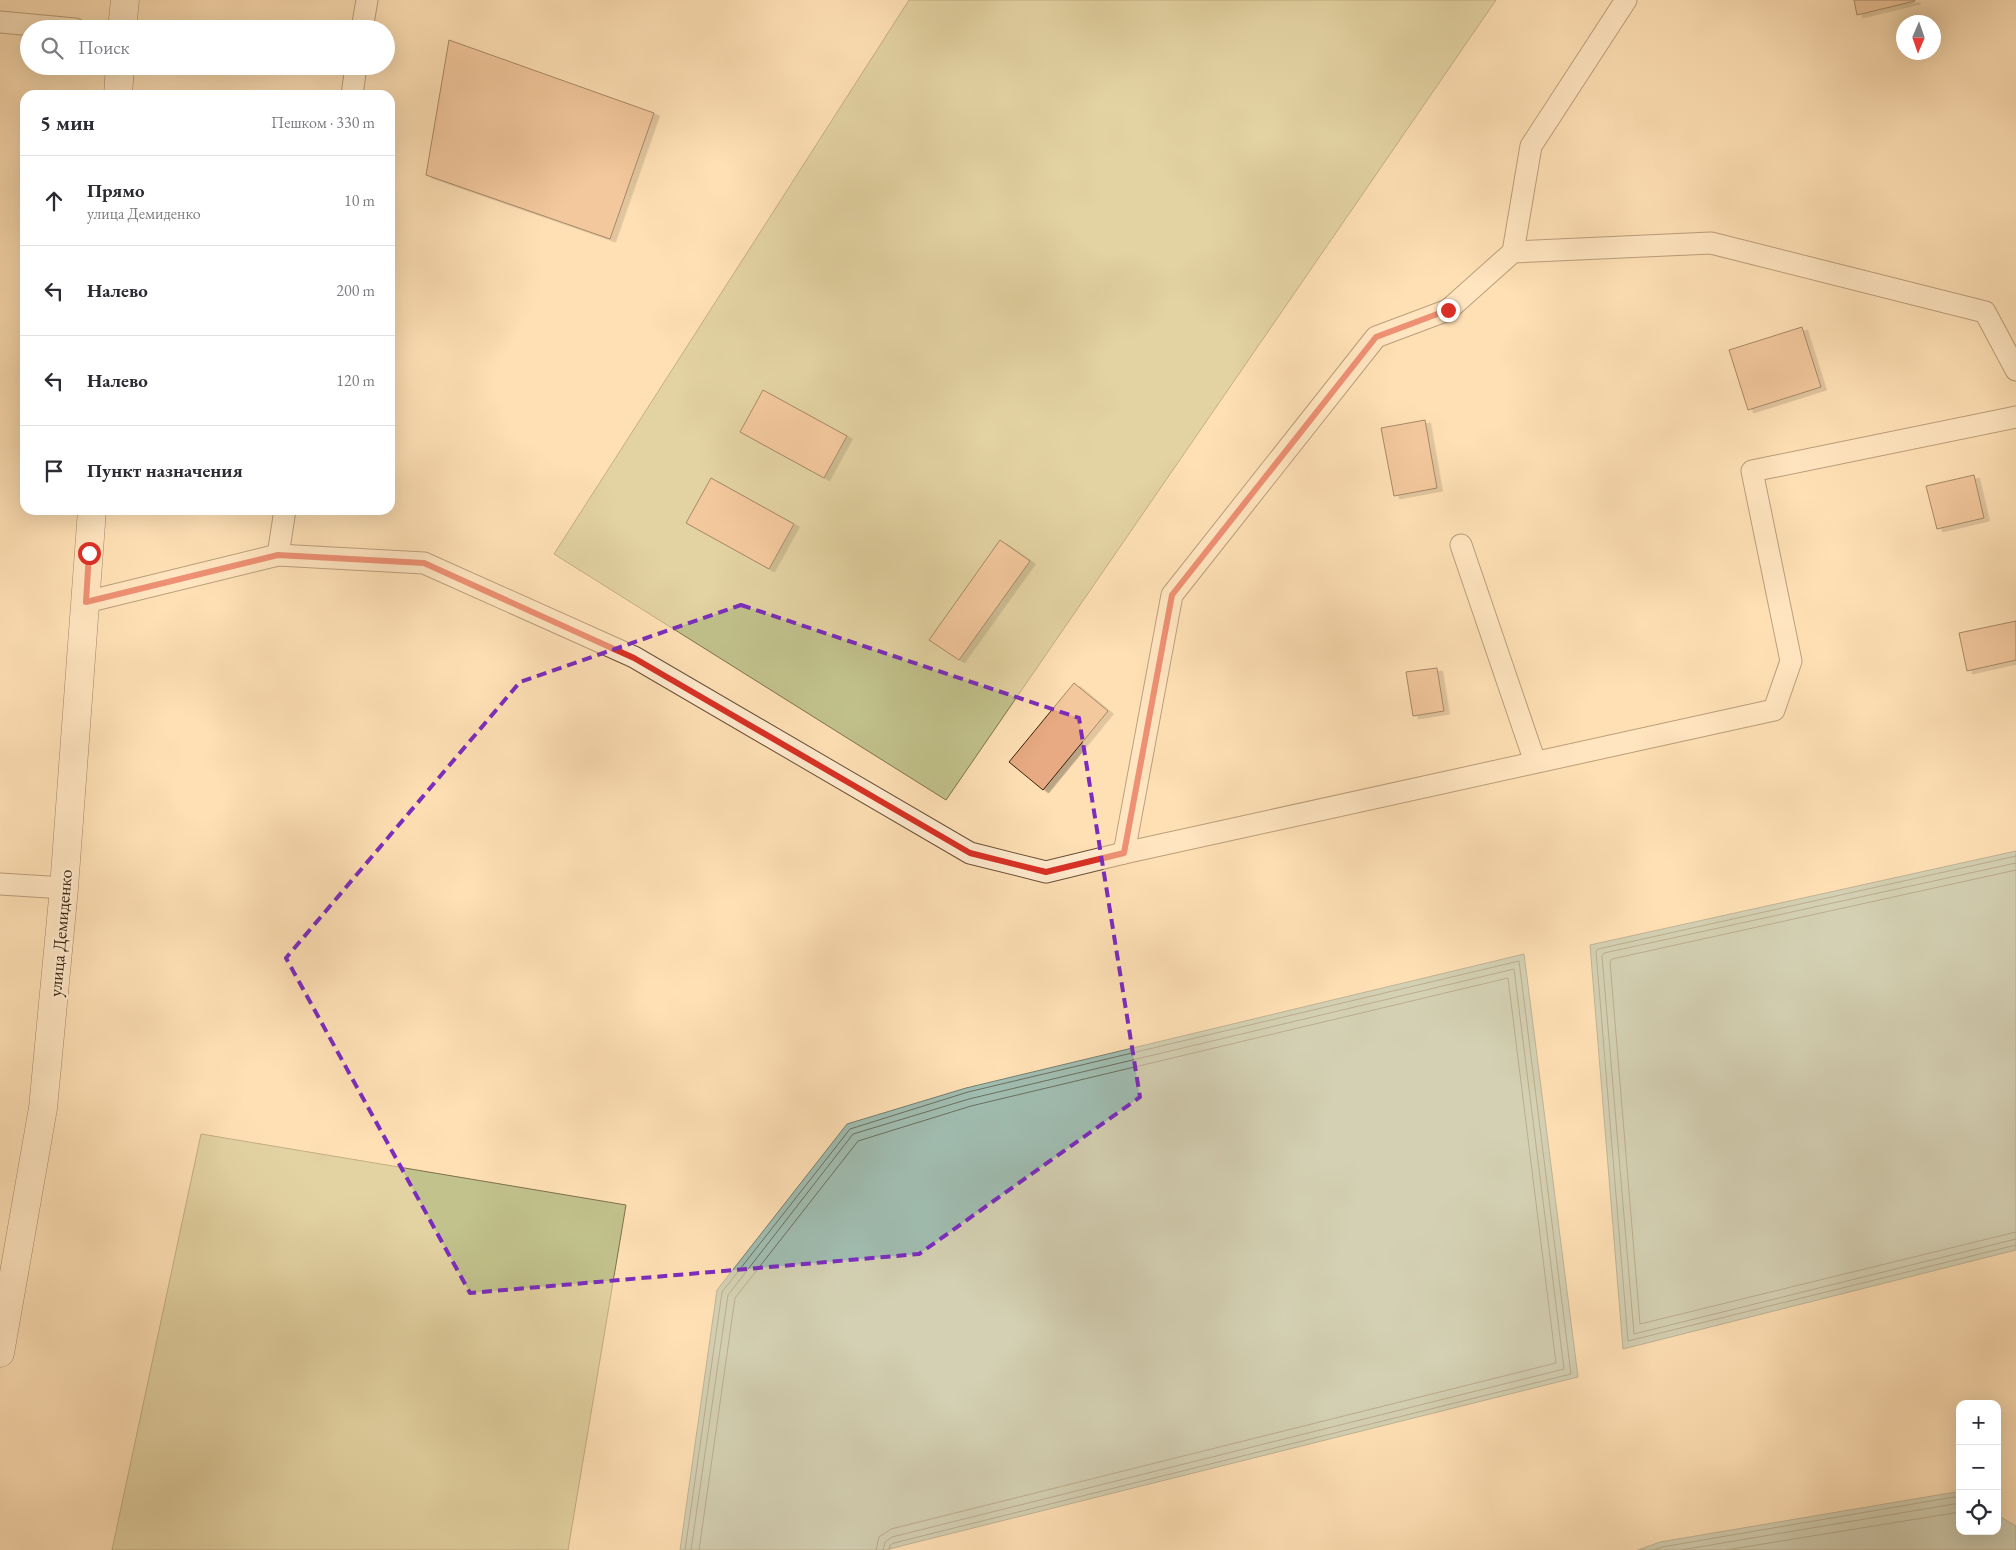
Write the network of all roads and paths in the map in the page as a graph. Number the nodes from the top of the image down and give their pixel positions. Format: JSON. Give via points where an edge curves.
{"nodes":[{"id":1,"x":125,"y":0,"type":"edge"},
{"id":2,"x":367,"y":0,"type":"edge"},
{"id":3,"x":1626,"y":0,"type":"edge"},
{"id":4,"x":123,"y":20,"type":"edge"},
{"id":5,"x":364,"y":20,"type":"edge"},
{"id":6,"x":0,"y":22,"type":"edge"},
{"id":7,"x":20,"y":24,"type":"edge"},
{"id":8,"x":119,"y":75,"type":"edge"},
{"id":9,"x":355,"y":75,"type":"edge"},
{"id":10,"x":118,"y":90,"type":"edge"},
{"id":11,"x":353,"y":90,"type":"edge"},
{"id":12,"x":1513,"y":252,"type":"junction"},
{"id":13,"x":2016,"y":370,"type":"edge"},
{"id":14,"x":2016,"y":417,"type":"edge"},
{"id":15,"x":92,"y":515,"type":"edge"},
{"id":16,"x":284,"y":515,"type":"edge"},
{"id":17,"x":1461,"y":545,"type":"dead end"},
{"id":18,"x":278,"y":555,"type":"junction"},
{"id":19,"x":86,"y":602,"type":"junction"},
{"id":20,"x":1536,"y":762,"type":"junction"},
{"id":21,"x":1124,"y":853,"type":"junction"},
{"id":22,"x":0,"y":884,"type":"edge"},
{"id":23,"x":64,"y":888,"type":"junction"},
{"id":24,"x":0,"y":1353,"type":"edge"}],
"edges":[{"from":1,"to":4,"type":"main road"},
{"from":2,"to":5,"type":"lane"},
{"from":3,"to":12,"type":"lane","via":[[1531,146]]},
{"from":6,"to":7,"type":"lane"},
{"from":8,"to":10,"type":"main road"},
{"from":9,"to":11,"type":"lane"},
{"from":12,"to":13,"type":"lane","via":[[1711,243],[1985,312]]},
{"from":12,"to":21,"type":"lane","via":[[1448,310],[1376,337],[1172,595]]},
{"from":14,"to":20,"type":"lane","via":[[1752,471],[1791,661],[1774,710]]},
{"from":15,"to":19,"type":"main road","name":"улица Демиденко"},
{"from":16,"to":18,"type":"lane"},
{"from":17,"to":20,"type":"lane"},
{"from":18,"to":19,"type":"lane"},
{"from":18,"to":21,"type":"lane","via":[[424,563],[634,658],[970,853],[1046,872]]},
{"from":19,"to":23,"type":"main road","name":"улица Демиденко"},
{"from":20,"to":21,"type":"lane"},
{"from":22,"to":23,"type":"lane"},
{"from":23,"to":24,"type":"main road","name":"улица Демиденко","via":[[43,1108]]}]}
